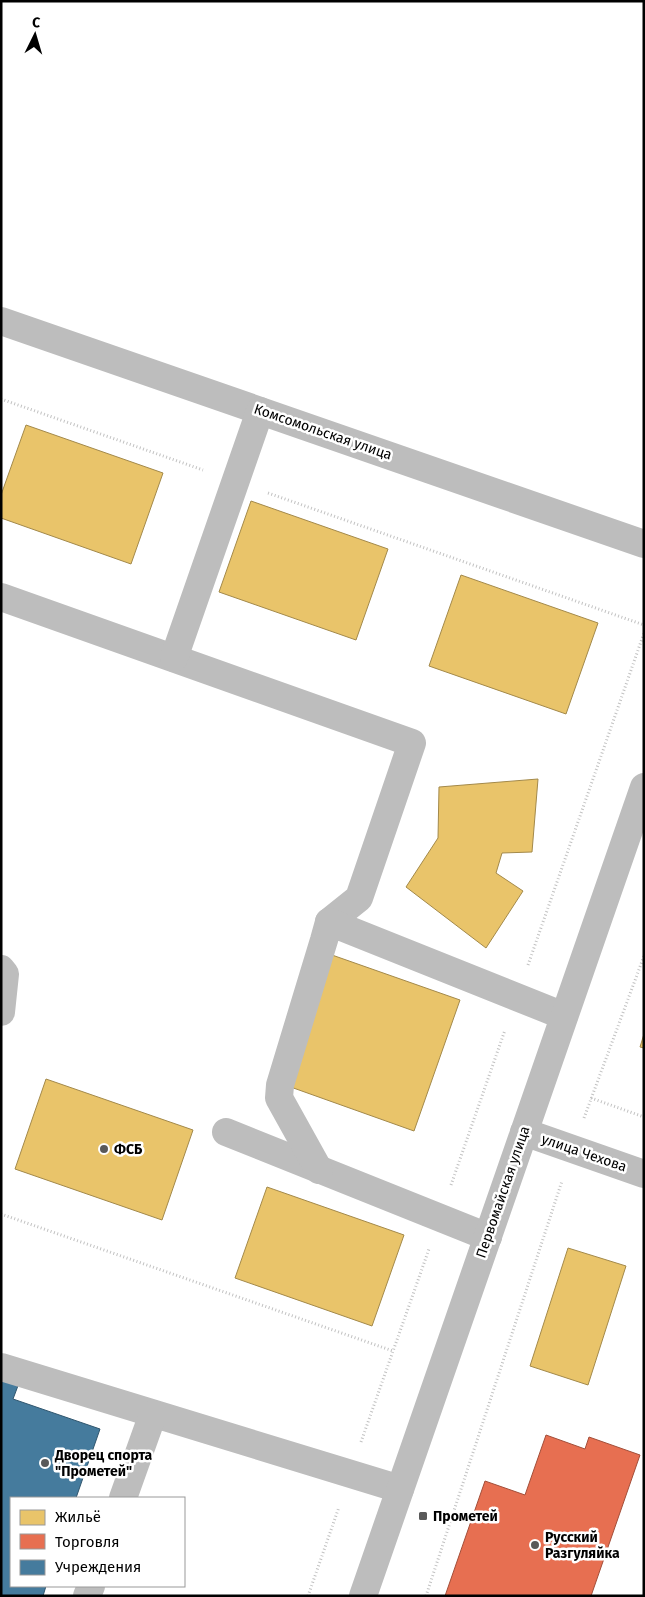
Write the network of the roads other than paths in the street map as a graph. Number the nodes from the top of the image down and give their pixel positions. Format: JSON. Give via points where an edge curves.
{"nodes":[{"id":1,"x":1,"y":322,"type":"edge"},
{"id":2,"x":260,"y":411,"type":"junction"},
{"id":3,"x":644,"y":544,"type":"edge"},
{"id":4,"x":1,"y":597,"type":"edge"},
{"id":5,"x":174,"y":658,"type":"junction"},
{"id":6,"x":644,"y":788,"type":"edge"},
{"id":7,"x":329,"y":922,"type":"junction"},
{"id":8,"x":1,"y":969,"type":"edge"},
{"id":9,"x":1,"y":1012,"type":"edge"},
{"id":10,"x":564,"y":1016,"type":"junction"},
{"id":11,"x":226,"y":1132,"type":"dead end"},
{"id":12,"x":524,"y":1132,"type":"junction"},
{"id":13,"x":319,"y":1170,"type":"junction"},
{"id":14,"x":644,"y":1174,"type":"edge"},
{"id":15,"x":488,"y":1237,"type":"junction"},
{"id":16,"x":1,"y":1367,"type":"edge"},
{"id":17,"x":154,"y":1414,"type":"junction"},
{"id":18,"x":400,"y":1490,"type":"junction"},
{"id":19,"x":123,"y":1497,"type":"edge"},
{"id":20,"x":363,"y":1596,"type":"edge"}],
"edges":[{"from":1,"to":2,"type":"street","name":"Комсомольская улица"},
{"from":2,"to":3,"type":"street","name":"Комсомольская улица"},
{"from":2,"to":5,"type":"street"},
{"from":4,"to":5,"type":"street"},
{"from":5,"to":7,"type":"street","via":[[412,743],[358,898]]},
{"from":6,"to":10,"type":"street","name":"Первомайская улица"},
{"from":7,"to":10,"type":"street"},
{"from":7,"to":13,"type":"street","via":[[279,1098]]},
{"from":8,"to":9,"type":"street","via":[[6,974]]},
{"from":10,"to":12,"type":"street","name":"Первомайская улица"},
{"from":11,"to":13,"type":"street"},
{"from":12,"to":14,"type":"street","name":"улица Чехова"},
{"from":12,"to":15,"type":"street","name":"Первомайская улица"},
{"from":13,"to":15,"type":"street"},
{"from":15,"to":18,"type":"street","name":"Первомайская улица"},
{"from":16,"to":17,"type":"street"},
{"from":17,"to":18,"type":"street"},
{"from":17,"to":19,"type":"street"},
{"from":18,"to":20,"type":"street","name":"Первомайская улица"}]}
